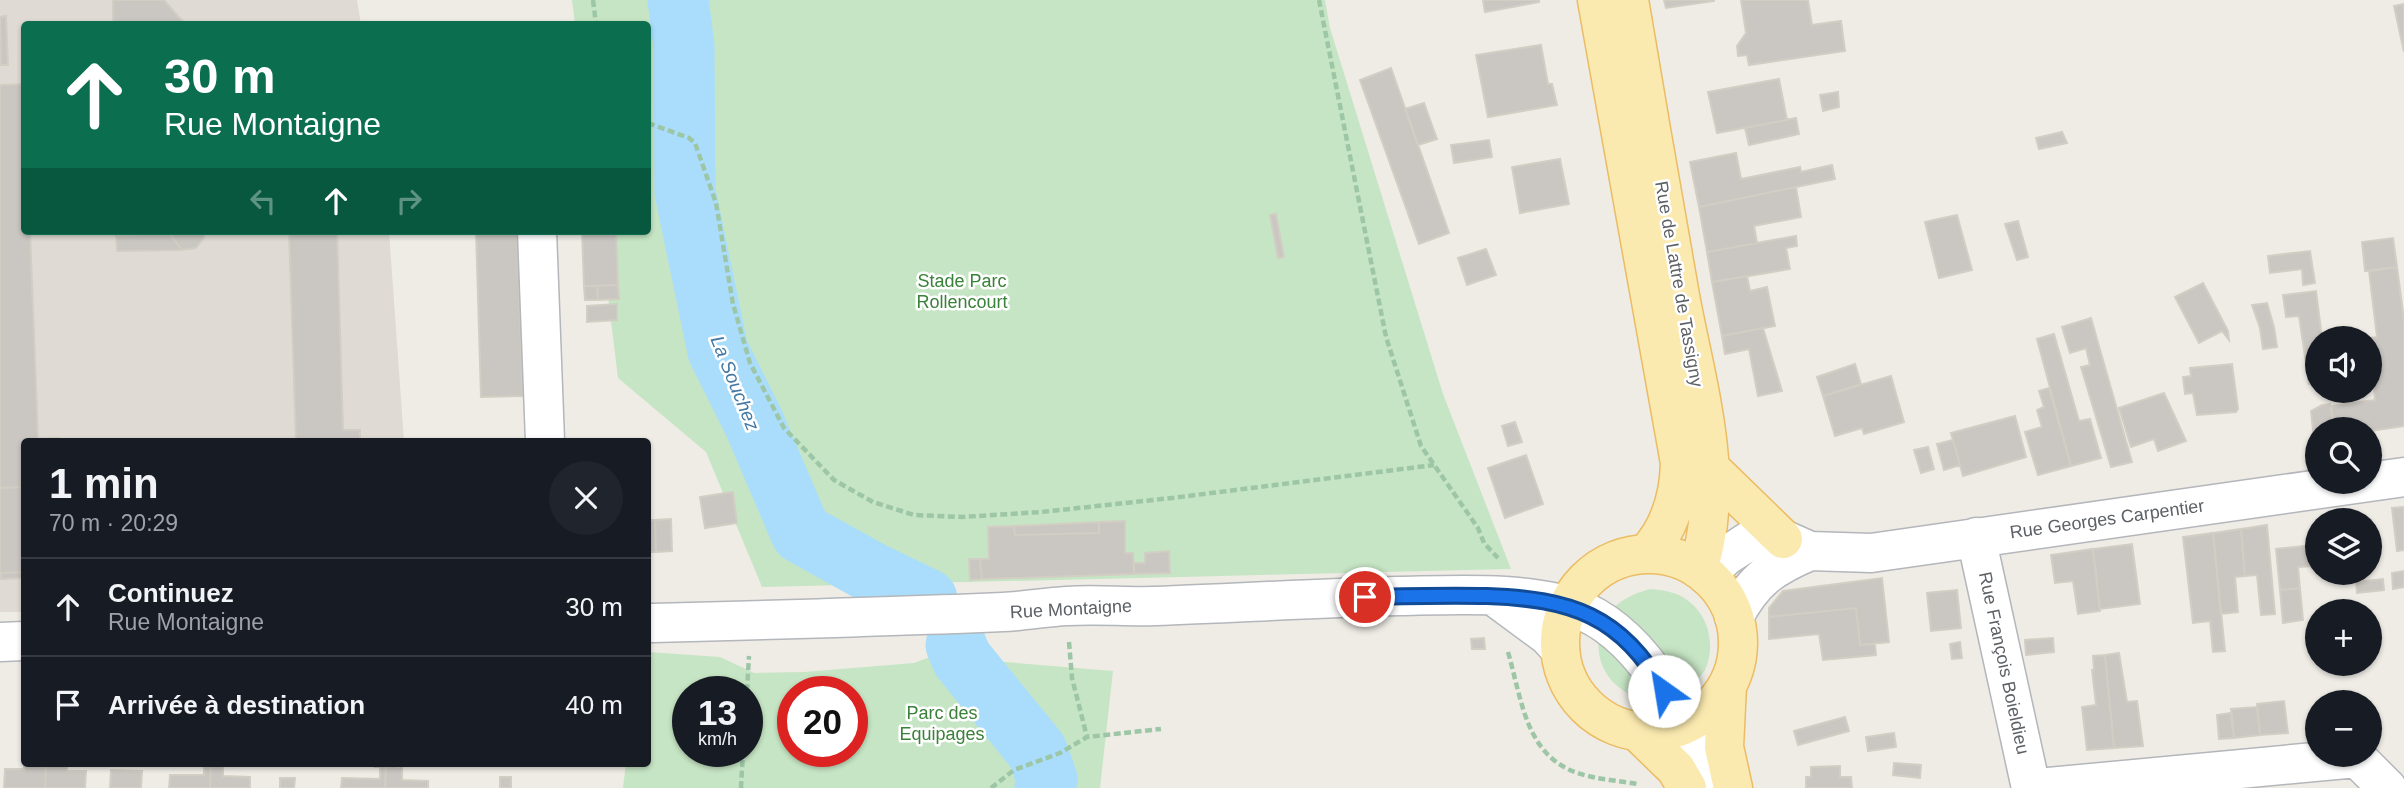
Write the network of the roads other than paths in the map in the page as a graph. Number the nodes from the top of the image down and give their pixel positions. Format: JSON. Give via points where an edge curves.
{"nodes":[{"id":1,"x":1597,"y":0,"type":"edge"},
{"id":2,"x":1629,"y":0,"type":"edge"},
{"id":3,"x":537,"y":235,"type":"edge"},
{"id":4,"x":545,"y":438,"type":"edge"},
{"id":5,"x":1710,"y":468,"type":"junction"},
{"id":6,"x":2404,"y":477,"type":"edge"},
{"id":7,"x":1976,"y":537,"type":"junction"},
{"id":8,"x":1796,"y":545,"type":"junction"},
{"id":9,"x":1646,"y":554,"type":"junction"},
{"id":10,"x":1702,"y":572,"type":"junction"},
{"id":11,"x":1495,"y":597,"type":"junction"},
{"id":12,"x":1568,"y":606,"type":"junction"},
{"id":13,"x":1734,"y":617,"type":"junction"},
{"id":14,"x":651,"y":623,"type":"edge"},
{"id":15,"x":21,"y":641,"type":"edge"},
{"id":16,"x":0,"y":642,"type":"edge"},
{"id":17,"x":1560,"y":649,"type":"junction"},
{"id":18,"x":1727,"y":686,"type":"junction"},
{"id":19,"x":1684,"y":725,"type":"junction"},
{"id":20,"x":1638,"y":732,"type":"junction"},
{"id":21,"x":1681,"y":778,"type":"edge"},
{"id":22,"x":1710,"y":788,"type":"edge"},
{"id":23,"x":1733,"y":788,"type":"edge"},
{"id":24,"x":2031,"y":788,"type":"edge"},
{"id":25,"x":2038,"y":788,"type":"edge"},
{"id":26,"x":2387,"y":788,"type":"edge"}],
"edges":[{"from":1,"to":9,"type":"main road","name":"Rue de Lattre de Tassigny","via":[[1680,463],[1674,508],[1660,539]]},
{"from":2,"to":5,"type":"main road","name":"Rue de Lattre de Tassigny","via":[[1706,424]]},
{"from":3,"to":4,"type":"street"},
{"from":5,"to":8,"type":"main road"},
{"from":5,"to":10,"type":"main road","name":"Rue de Lattre de Tassigny"},
{"from":6,"to":7,"type":"street","name":"Rue Georges Carpentier"},
{"from":7,"to":8,"type":"street","name":"Rue Georges Carpentier","via":[[1871,553]]},
{"from":7,"to":24,"type":"street","name":"Rue François Boieldieu"},
{"from":8,"to":10,"type":"street","name":"Rue Georges Carpentier","via":[[1752,540]]},
{"from":8,"to":13,"type":"street","name":"Rue Georges Carpentier","via":[[1744,597]]},
{"from":9,"to":10,"type":"main road","via":[[1678,559]]},
{"from":9,"to":12,"type":"main road","via":[[1604,566]]},
{"from":10,"to":13,"type":"main road","via":[[1718,587]]},
{"from":11,"to":12,"type":"street","name":"Rue Montaigne"},
{"from":11,"to":14,"type":"street","name":"Rue Montaigne","via":[[1270,599]]},
{"from":11,"to":17,"type":"street"},
{"from":12,"to":17,"type":"main road"},
{"from":12,"to":19,"type":"street","name":"Rue Montaigne","via":[[1628,641],[1654,672]]},
{"from":13,"to":18,"type":"main road","via":[[1737,652]]},
{"from":15,"to":16,"type":"street"},
{"from":17,"to":20,"type":"main road","via":[[1563,670],[1584,705],[1600,718]]},
{"from":18,"to":19,"type":"main road","via":[[1708,709]]},
{"from":18,"to":23,"type":"main road","via":[[1724,747]]},
{"from":19,"to":20,"type":"main road"},
{"from":19,"to":22,"type":"street","name":"Rue Montaigne"},
{"from":20,"to":21,"type":"main road"},
{"from":25,"to":26,"type":"street","via":[[2357,758]]}]}
